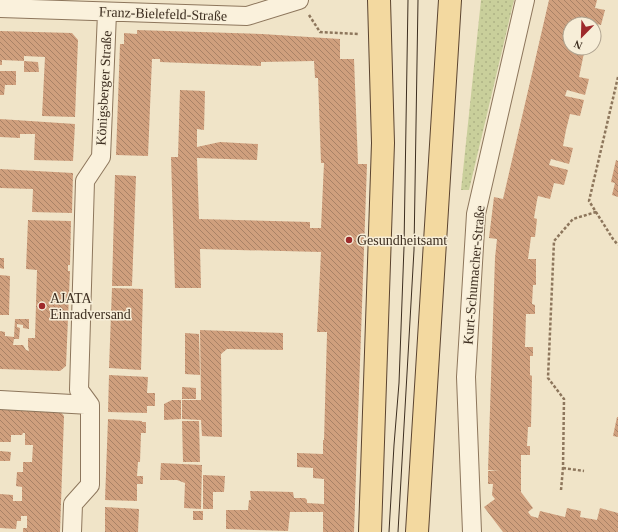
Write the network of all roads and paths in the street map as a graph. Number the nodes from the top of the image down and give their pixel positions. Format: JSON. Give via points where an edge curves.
{"nodes":[{"id":1,"x":379,"y":0,"type":"edge"},
{"id":2,"x":450,"y":0,"type":"edge"},
{"id":3,"x":525,"y":0,"type":"edge"},
{"id":4,"x":304,"y":6,"type":"edge"},
{"id":5,"x":0,"y":8,"type":"edge"},
{"id":6,"x":107,"y":12,"type":"junction"},
{"id":7,"x":380,"y":35,"type":"junction"},
{"id":8,"x":618,"y":77,"type":"edge"},
{"id":9,"x":596,"y":212,"type":"junction"},
{"id":10,"x":618,"y":245,"type":"edge"},
{"id":11,"x":0,"y":400,"type":"edge"},
{"id":12,"x":90,"y":405,"type":"junction"},
{"id":13,"x":563,"y":468,"type":"junction"},
{"id":14,"x":584,"y":471,"type":"dead end"},
{"id":15,"x":561,"y":490,"type":"dead end"},
{"id":16,"x":72,"y":532,"type":"edge"},
{"id":17,"x":370,"y":532,"type":"edge"},
{"id":18,"x":417,"y":532,"type":"edge"},
{"id":19,"x":472,"y":532,"type":"edge"}],
"edges":[{"from":1,"to":7,"type":"main road"},
{"from":2,"to":18,"type":"main road"},
{"from":3,"to":19,"type":"street","name":"Kurt-Schumacher-Straße","via":[[476,214],[466,376]]},
{"from":4,"to":6,"type":"street","name":"Franz-Bielefeld-Straße","via":[[247,16]]},
{"from":4,"to":7,"type":"path","via":[[320,32]]},
{"from":5,"to":6,"type":"street","name":"Franz-Bielefeld-Straße"},
{"from":6,"to":12,"type":"street","name":"Königsberger Straße","via":[[101,157],[85,181],[79,390]]},
{"from":7,"to":17,"type":"main road","via":[[384,143]]},
{"from":8,"to":9,"type":"path","via":[[589,201]]},
{"from":9,"to":10,"type":"path"},
{"from":9,"to":13,"type":"path","via":[[573,219],[554,241],[548,378],[564,399]]},
{"from":11,"to":12,"type":"street"},
{"from":12,"to":16,"type":"street","via":[[90,485],[73,504]]},
{"from":13,"to":14,"type":"path"},
{"from":13,"to":15,"type":"path"}]}
